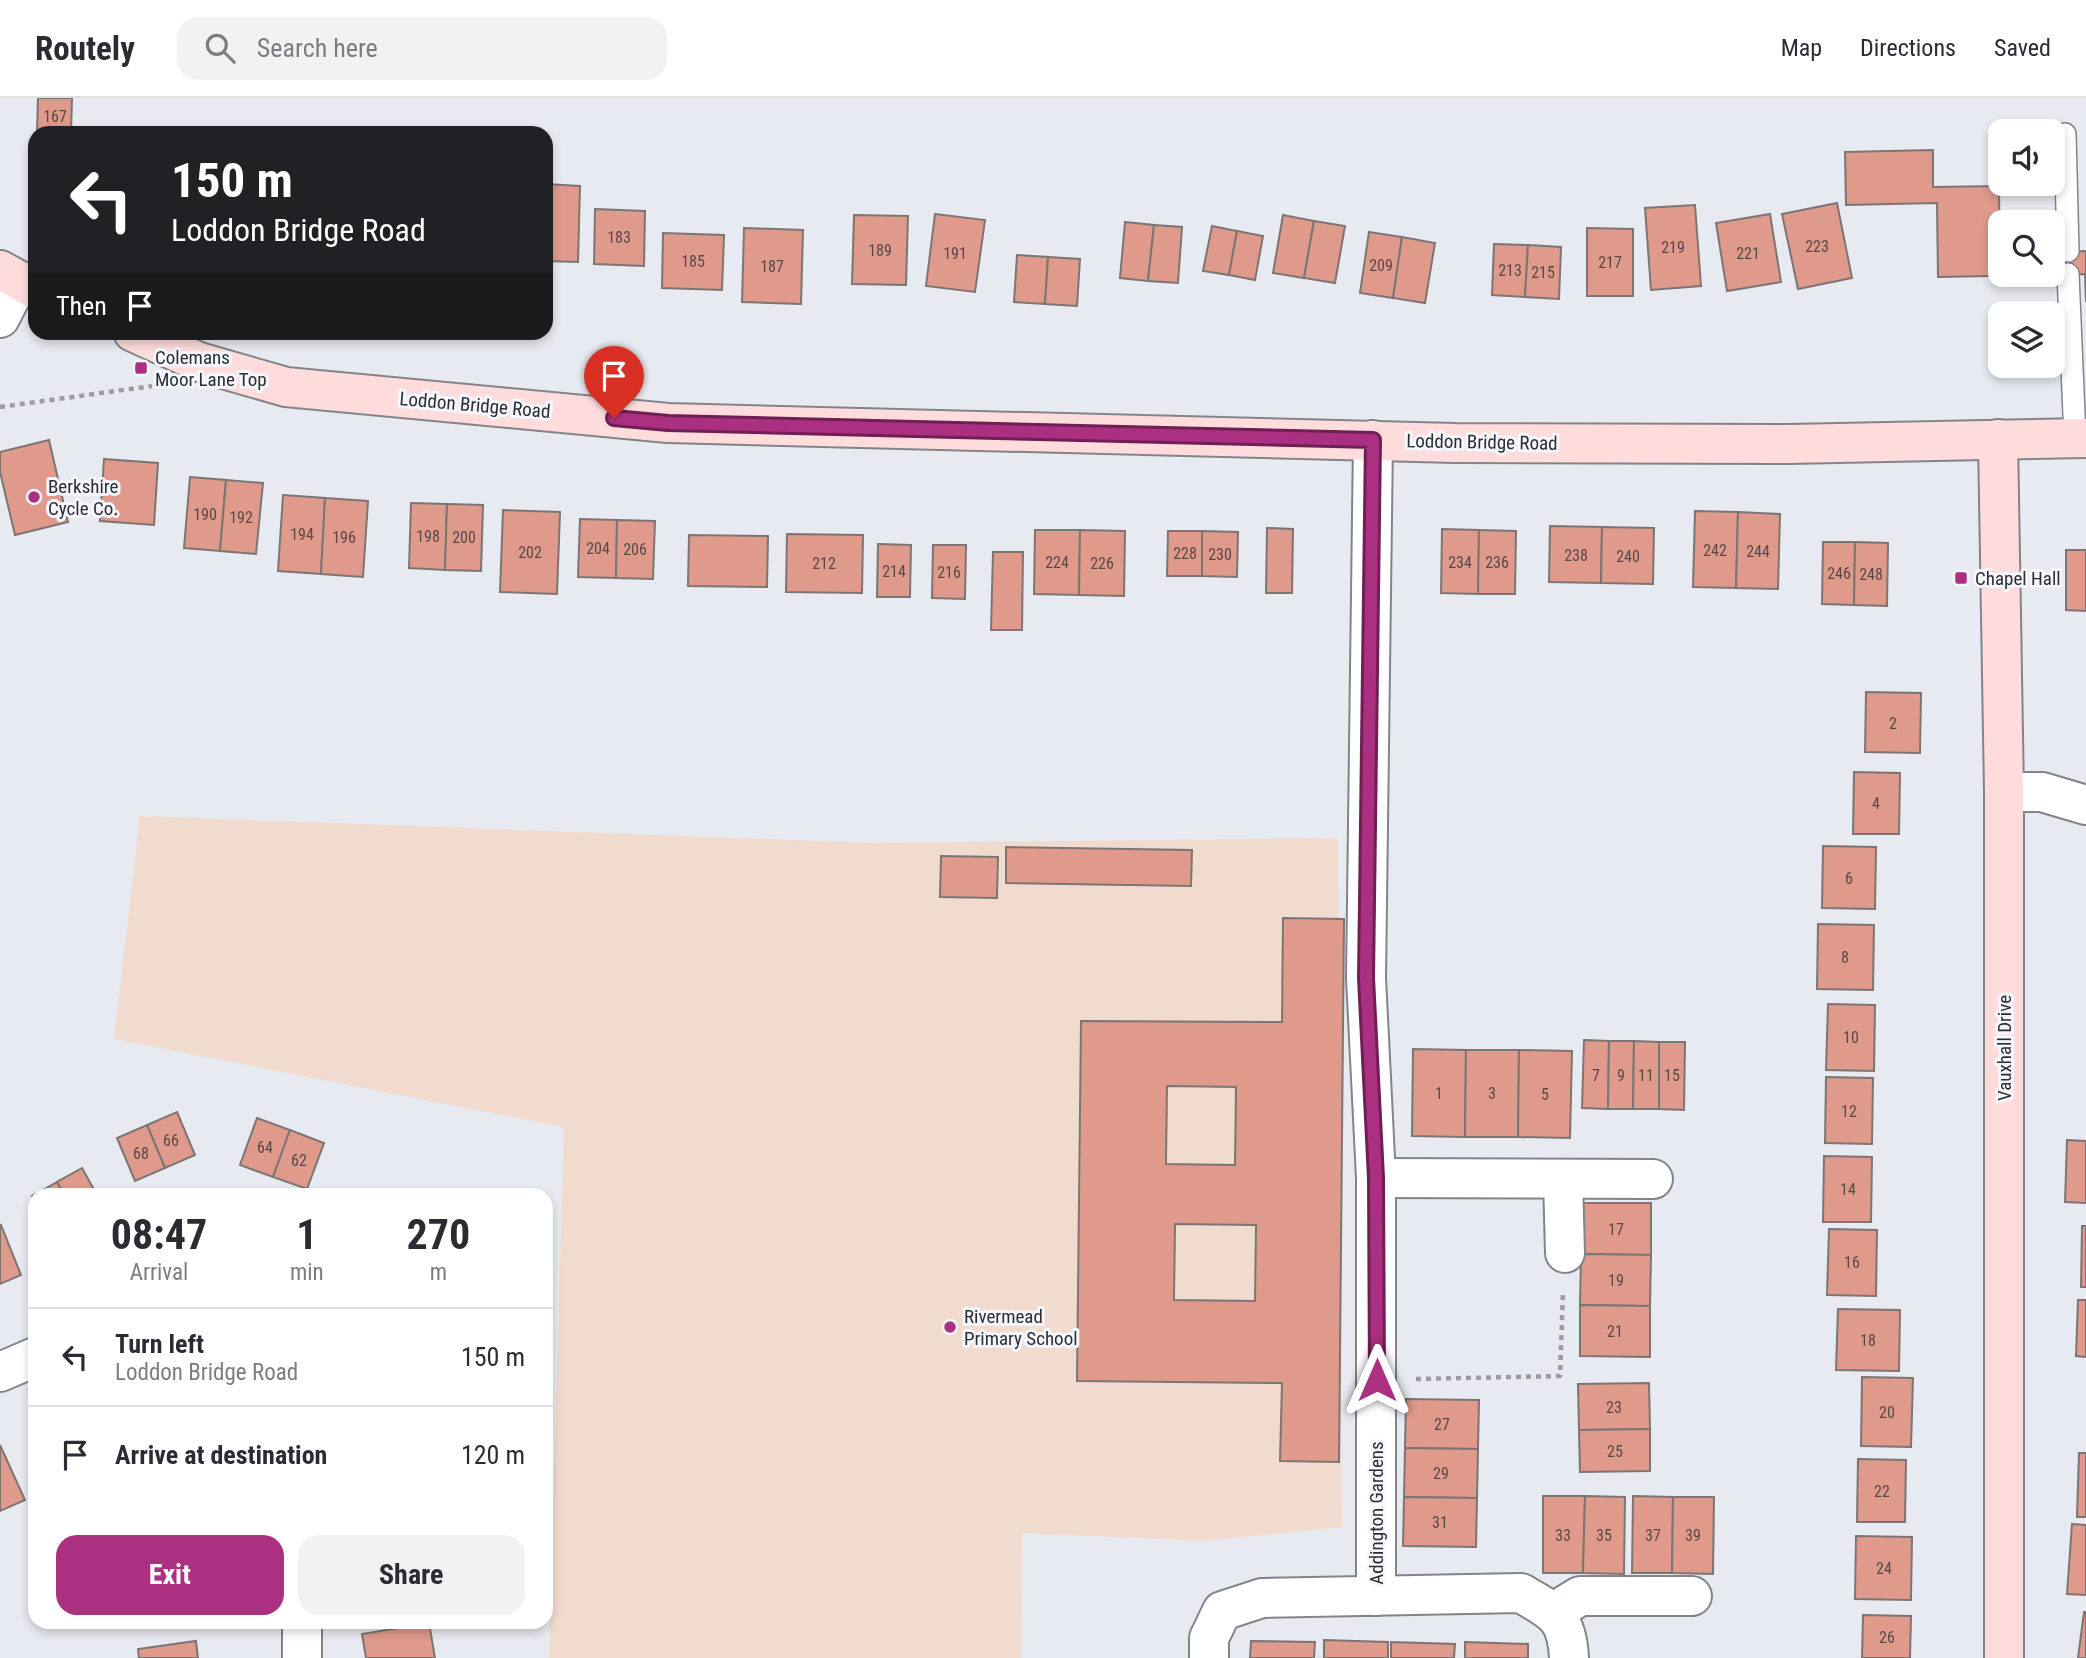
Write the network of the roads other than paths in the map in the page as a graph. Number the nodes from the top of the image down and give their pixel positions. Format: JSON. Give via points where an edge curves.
{"nodes":[{"id":1,"x":2065,"y":134,"type":"dead end"},
{"id":2,"x":2068,"y":251,"type":"dead end"},
{"id":3,"x":2068,"y":274,"type":"dead end"},
{"id":4,"x":18,"y":280,"type":"edge"},
{"id":5,"x":0,"y":318,"type":"edge"},
{"id":6,"x":151,"y":340,"type":"edge"},
{"id":7,"x":2081,"y":438,"type":"edge"},
{"id":8,"x":1998,"y":439,"type":"junction"},
{"id":9,"x":1373,"y":440,"type":"junction"},
{"id":10,"x":2004,"y":792,"type":"junction"},
{"id":11,"x":2086,"y":805,"type":"edge"},
{"id":12,"x":1376,"y":1178,"type":"junction"},
{"id":13,"x":1563,"y":1179,"type":"junction"},
{"id":14,"x":1653,"y":1179,"type":"dead end"},
{"id":15,"x":1565,"y":1253,"type":"road end"},
{"id":16,"x":28,"y":1360,"type":"edge"},
{"id":17,"x":0,"y":1373,"type":"edge"},
{"id":18,"x":1376,"y":1596,"type":"junction"},
{"id":19,"x":1692,"y":1596,"type":"dead end"},
{"id":20,"x":1554,"y":1612,"type":"junction"},
{"id":21,"x":302,"y":1629,"type":"edge"},
{"id":22,"x":302,"y":1658,"type":"edge"},
{"id":23,"x":1209,"y":1658,"type":"edge"},
{"id":24,"x":1569,"y":1658,"type":"edge"},
{"id":25,"x":2004,"y":1658,"type":"edge"}],
"edges":[{"from":1,"to":2,"type":"lane"},
{"from":3,"to":7,"type":"lane"},
{"from":4,"to":5,"type":"street"},
{"from":6,"to":9,"type":"street","name":"Loddon Bridge Road","via":[[199,362],[286,387],[668,423]]},
{"from":7,"to":8,"type":"street","name":"Loddon Bridge Road"},
{"from":8,"to":9,"type":"street","name":"Loddon Bridge Road","via":[[1789,444]]},
{"from":8,"to":10,"type":"street","name":"Vauxhall Drive"},
{"from":9,"to":12,"type":"street","name":"Addington Gardens","via":[[1366,978]]},
{"from":10,"to":11,"type":"street","via":[[2042,792]]},
{"from":10,"to":25,"type":"street","name":"Vauxhall Drive"},
{"from":12,"to":13,"type":"street"},
{"from":12,"to":18,"type":"street","name":"Addington Gardens"},
{"from":13,"to":14,"type":"street"},
{"from":13,"to":15,"type":"street"},
{"from":16,"to":17,"type":"street"},
{"from":18,"to":20,"type":"street","name":"Addington Gardens","via":[[1521,1593]]},
{"from":18,"to":23,"type":"street","name":"Addington Gardens","via":[[1262,1598],[1222,1611],[1209,1638]]},
{"from":19,"to":20,"type":"street","via":[[1580,1596]]},
{"from":20,"to":24,"type":"street","via":[[1568,1637]]},
{"from":21,"to":22,"type":"street"}]}
